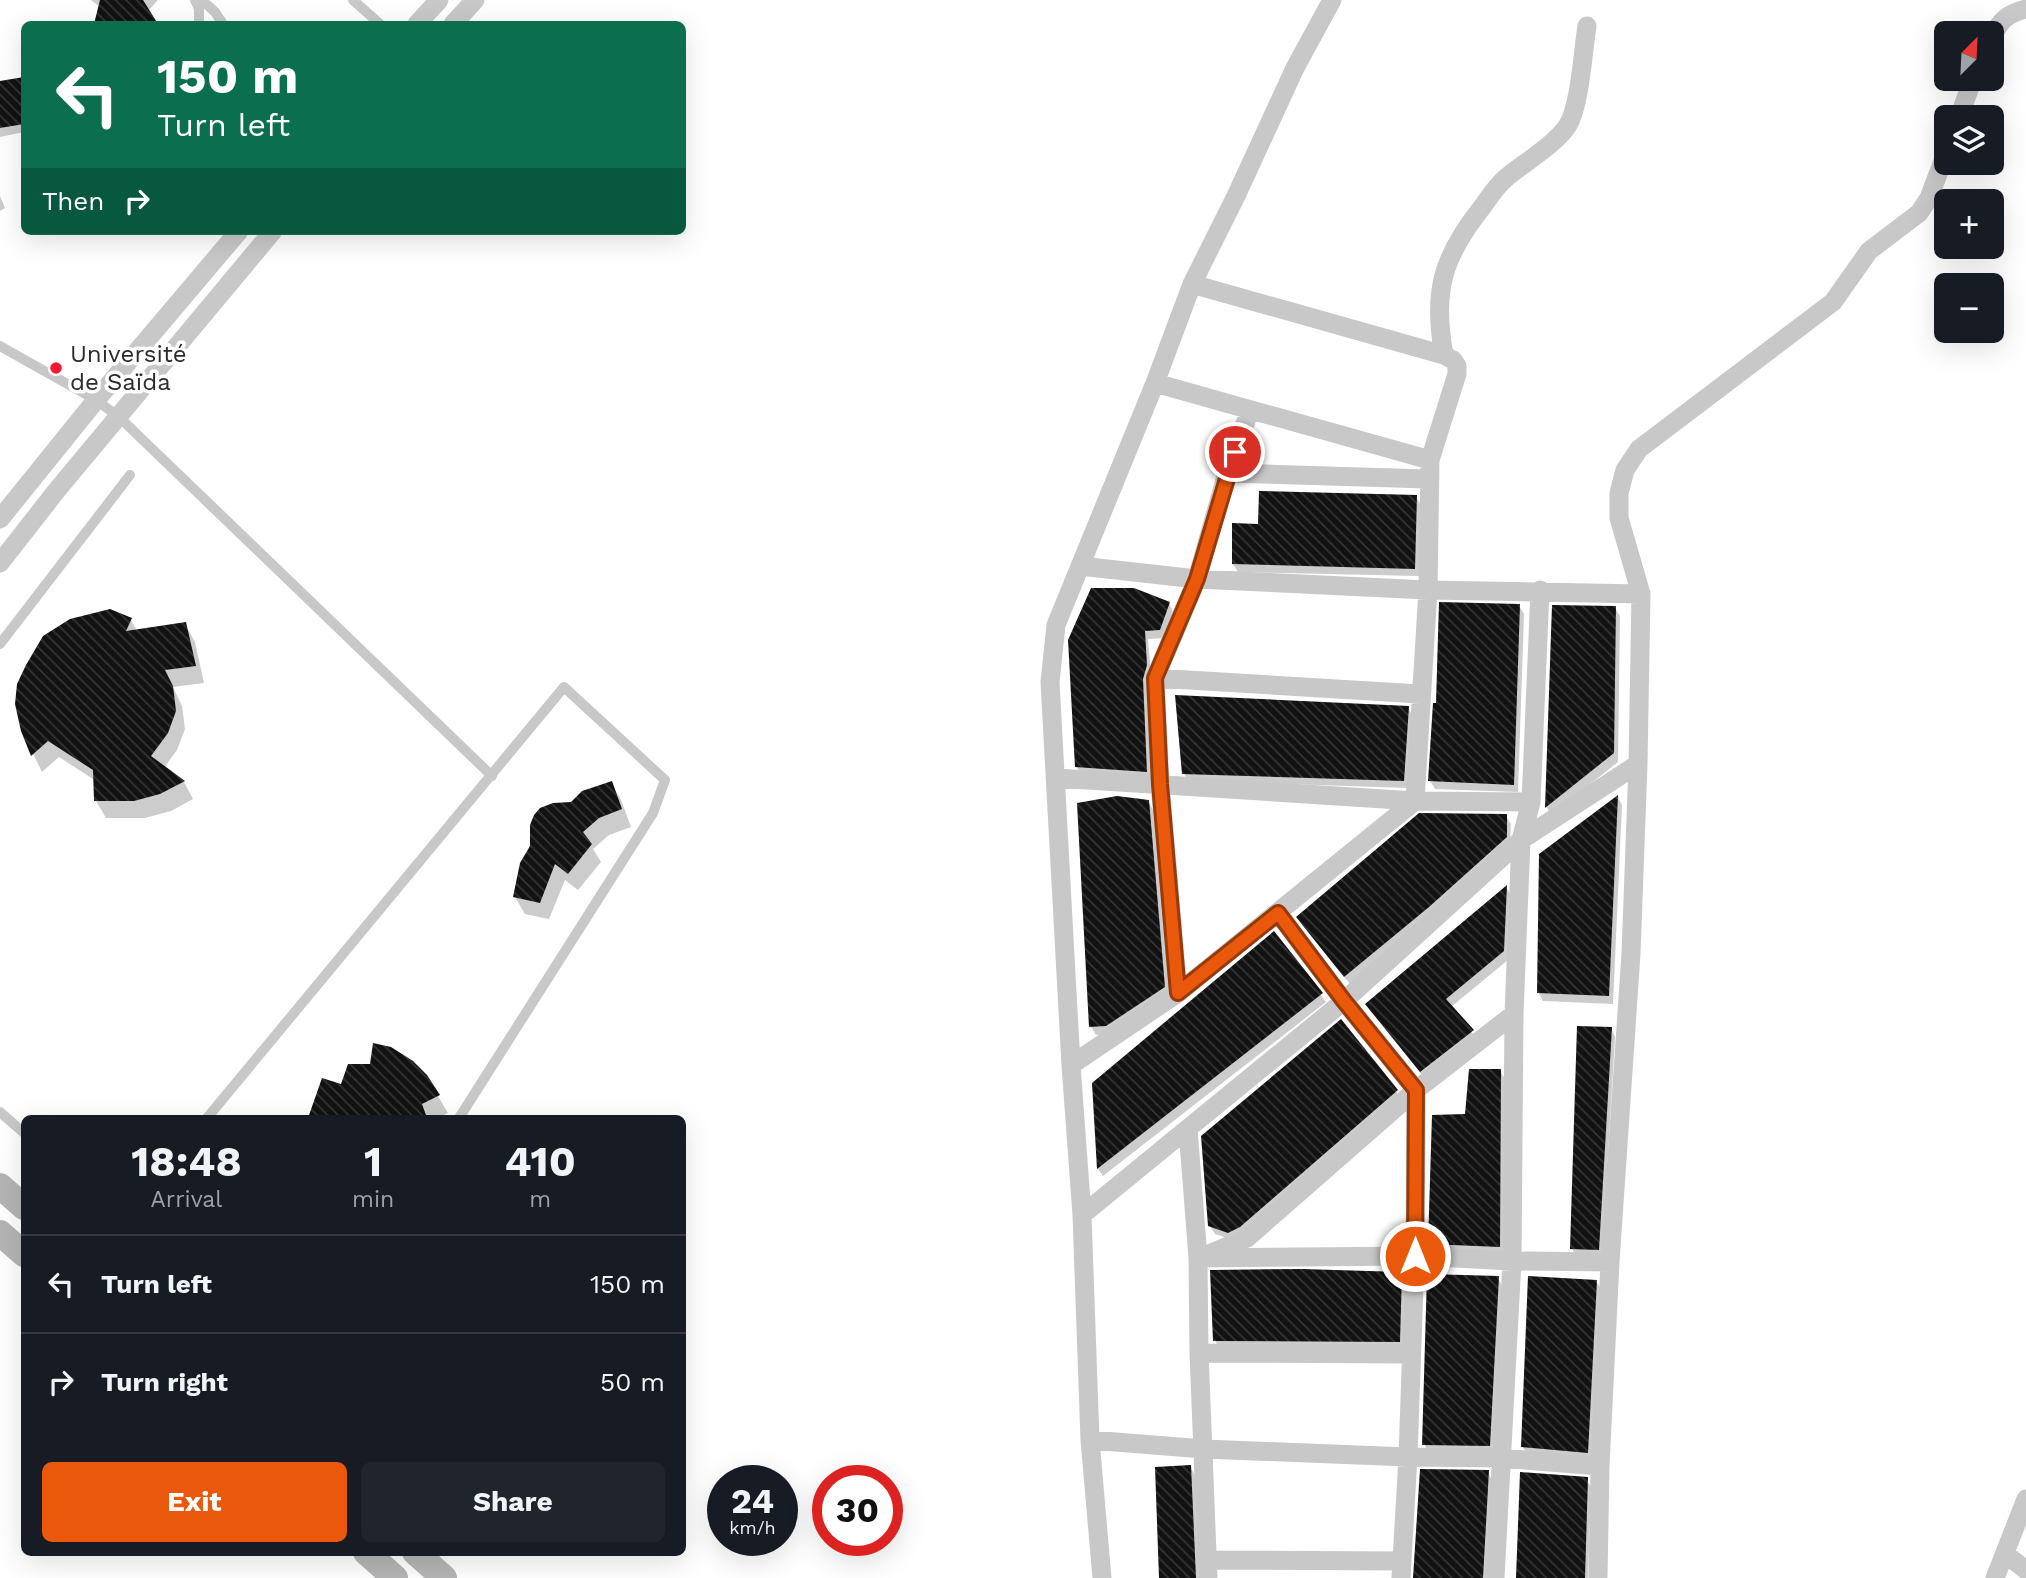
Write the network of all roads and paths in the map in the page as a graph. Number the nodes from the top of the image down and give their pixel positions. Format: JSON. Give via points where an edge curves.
{"nodes":[{"id":1,"x":195,"y":0,"type":"edge"},
{"id":2,"x":202,"y":0,"type":"edge"},
{"id":3,"x":353,"y":0,"type":"edge"},
{"id":4,"x":439,"y":0,"type":"edge"},
{"id":5,"x":475,"y":0,"type":"edge"},
{"id":6,"x":1332,"y":0,"type":"edge"},
{"id":7,"x":2026,"y":9,"type":"edge"},
{"id":8,"x":199,"y":21,"type":"edge"},
{"id":9,"x":221,"y":21,"type":"edge"},
{"id":10,"x":377,"y":21,"type":"edge"},
{"id":11,"x":420,"y":21,"type":"edge"},
{"id":12,"x":456,"y":21,"type":"edge"},
{"id":13,"x":2000,"y":21,"type":"edge"},
{"id":14,"x":1587,"y":26,"type":"dead end"},
{"id":15,"x":1938,"y":175,"type":"edge"},
{"id":16,"x":236,"y":235,"type":"edge"},
{"id":17,"x":270,"y":235,"type":"edge"},
{"id":18,"x":1192,"y":284,"type":"junction"},
{"id":19,"x":0,"y":346,"type":"edge"},
{"id":20,"x":1444,"y":355,"type":"junction"},
{"id":21,"x":1155,"y":383,"type":"junction"},
{"id":22,"x":96,"y":400,"type":"junction"},
{"id":23,"x":1250,"y":410,"type":"junction"},
{"id":24,"x":119,"y":417,"type":"junction"},
{"id":25,"x":1429,"y":470,"type":"junction"},
{"id":26,"x":1227,"y":473,"type":"junction"},
{"id":27,"x":130,"y":475,"type":"dead end"},
{"id":28,"x":0,"y":519,"type":"edge"},
{"id":29,"x":0,"y":563,"type":"edge"},
{"id":30,"x":1080,"y":566,"type":"junction"},
{"id":31,"x":1197,"y":579,"type":"junction"},
{"id":32,"x":1428,"y":590,"type":"junction"},
{"id":33,"x":1539,"y":590,"type":"junction"},
{"id":34,"x":1641,"y":594,"type":"junction"},
{"id":35,"x":0,"y":644,"type":"edge"},
{"id":36,"x":1155,"y":678,"type":"junction"},
{"id":37,"x":1420,"y":694,"type":"junction"},
{"id":38,"x":1637,"y":764,"type":"junction"},
{"id":39,"x":492,"y":776,"type":"junction"},
{"id":40,"x":1056,"y":778,"type":"junction"},
{"id":41,"x":1160,"y":784,"type":"junction"},
{"id":42,"x":1415,"y":801,"type":"junction"},
{"id":43,"x":1531,"y":802,"type":"junction"},
{"id":44,"x":1521,"y":840,"type":"junction"},
{"id":45,"x":1278,"y":913,"type":"junction"},
{"id":46,"x":1178,"y":993,"type":"junction"},
{"id":47,"x":1344,"y":1001,"type":"junction"},
{"id":48,"x":1514,"y":1014,"type":"junction"},
{"id":49,"x":1071,"y":1065,"type":"junction"},
{"id":50,"x":1416,"y":1090,"type":"junction"},
{"id":51,"x":0,"y":1112,"type":"edge"},
{"id":52,"x":210,"y":1115,"type":"edge"},
{"id":53,"x":461,"y":1115,"type":"edge"},
{"id":54,"x":1188,"y":1129,"type":"junction"},
{"id":55,"x":21,"y":1130,"type":"edge"},
{"id":56,"x":0,"y":1186,"type":"edge"},
{"id":57,"x":21,"y":1204,"type":"edge"},
{"id":58,"x":1082,"y":1215,"type":"junction"},
{"id":59,"x":0,"y":1233,"type":"edge"},
{"id":60,"x":21,"y":1251,"type":"edge"},
{"id":61,"x":1415,"y":1256,"type":"junction"},
{"id":62,"x":1198,"y":1258,"type":"junction"},
{"id":63,"x":1512,"y":1261,"type":"junction"},
{"id":64,"x":1610,"y":1262,"type":"junction"},
{"id":65,"x":1199,"y":1353,"type":"junction"},
{"id":66,"x":1412,"y":1354,"type":"junction"},
{"id":67,"x":1090,"y":1440,"type":"junction"},
{"id":68,"x":1204,"y":1448,"type":"junction"},
{"id":69,"x":1408,"y":1457,"type":"junction"},
{"id":70,"x":1500,"y":1458,"type":"junction"},
{"id":71,"x":1600,"y":1466,"type":"junction"},
{"id":72,"x":2026,"y":1499,"type":"edge"},
{"id":73,"x":2005,"y":1553,"type":"junction"},
{"id":74,"x":370,"y":1556,"type":"edge"},
{"id":75,"x":419,"y":1556,"type":"edge"},
{"id":76,"x":1208,"y":1569,"type":"edge"},
{"id":77,"x":1401,"y":1569,"type":"edge"},
{"id":78,"x":2026,"y":1570,"type":"edge"},
{"id":79,"x":395,"y":1578,"type":"edge"},
{"id":80,"x":443,"y":1578,"type":"edge"},
{"id":81,"x":1102,"y":1578,"type":"edge"},
{"id":82,"x":1495,"y":1578,"type":"edge"},
{"id":83,"x":1598,"y":1578,"type":"edge"},
{"id":84,"x":1995,"y":1578,"type":"edge"}],
"edges":[{"from":1,"to":8,"type":"lane"},
{"from":2,"to":9,"type":"lane"},
{"from":3,"to":10,"type":"lane"},
{"from":4,"to":11,"type":"street"},
{"from":5,"to":12,"type":"street"},
{"from":6,"to":18,"type":"street"},
{"from":7,"to":13,"type":"street"},
{"from":14,"to":20,"type":"street","via":[[1567,127],[1503,180],[1452,253],[1438,309]]},
{"from":15,"to":34,"type":"street","via":[[1919,213],[1869,251],[1833,302],[1629,461],[1619,493],[1619,518]]},
{"from":16,"to":22,"type":"street"},
{"from":17,"to":24,"type":"street"},
{"from":18,"to":20,"type":"street"},
{"from":18,"to":21,"type":"street"},
{"from":19,"to":22,"type":"lane"},
{"from":20,"to":25,"type":"street","via":[[1453,360],[1457,374]]},
{"from":21,"to":23,"type":"street"},
{"from":21,"to":30,"type":"street"},
{"from":22,"to":24,"type":"lane"},
{"from":22,"to":28,"type":"street"},
{"from":23,"to":25,"type":"street"},
{"from":23,"to":26,"type":"street"},
{"from":24,"to":29,"type":"street"},
{"from":24,"to":39,"type":"lane"},
{"from":25,"to":26,"type":"street"},
{"from":25,"to":32,"type":"street"},
{"from":26,"to":31,"type":"street"},
{"from":27,"to":35,"type":"lane"},
{"from":30,"to":31,"type":"street"},
{"from":30,"to":40,"type":"street","via":[[1056,625],[1050,682]]},
{"from":31,"to":32,"type":"street"},
{"from":31,"to":36,"type":"street"},
{"from":32,"to":33,"type":"street"},
{"from":32,"to":37,"type":"street"},
{"from":33,"to":34,"type":"street"},
{"from":33,"to":43,"type":"street"},
{"from":34,"to":38,"type":"street"},
{"from":36,"to":37,"type":"street"},
{"from":36,"to":41,"type":"street"},
{"from":37,"to":42,"type":"street"},
{"from":38,"to":44,"type":"street"},
{"from":38,"to":64,"type":"street","via":[[1631,954]]},
{"from":39,"to":52,"type":"lane"},
{"from":39,"to":53,"type":"lane","via":[[564,687],[665,780],[653,813]]},
{"from":40,"to":41,"type":"street"},
{"from":40,"to":49,"type":"street"},
{"from":41,"to":42,"type":"street"},
{"from":41,"to":46,"type":"street"},
{"from":42,"to":43,"type":"street"},
{"from":42,"to":45,"type":"street"},
{"from":43,"to":44,"type":"street"},
{"from":44,"to":47,"type":"street"},
{"from":44,"to":48,"type":"street"},
{"from":45,"to":46,"type":"street"},
{"from":45,"to":47,"type":"street"},
{"from":46,"to":49,"type":"street"},
{"from":47,"to":50,"type":"street"},
{"from":47,"to":54,"type":"street"},
{"from":48,"to":50,"type":"street"},
{"from":48,"to":63,"type":"street"},
{"from":49,"to":58,"type":"street"},
{"from":50,"to":61,"type":"street"},
{"from":50,"to":62,"type":"street","via":[[1247,1238]]},
{"from":51,"to":55,"type":"lane"},
{"from":54,"to":58,"type":"street"},
{"from":54,"to":62,"type":"street"},
{"from":56,"to":57,"type":"main road"},
{"from":58,"to":67,"type":"street"},
{"from":59,"to":60,"type":"main road"},
{"from":61,"to":62,"type":"street"},
{"from":61,"to":63,"type":"street"},
{"from":61,"to":66,"type":"street"},
{"from":62,"to":65,"type":"street"},
{"from":63,"to":64,"type":"street"},
{"from":63,"to":70,"type":"street"},
{"from":64,"to":71,"type":"street"},
{"from":65,"to":66,"type":"street"},
{"from":65,"to":68,"type":"street"},
{"from":66,"to":69,"type":"street"},
{"from":67,"to":68,"type":"street"},
{"from":67,"to":81,"type":"street"},
{"from":68,"to":69,"type":"street"},
{"from":68,"to":76,"type":"street"},
{"from":69,"to":70,"type":"street"},
{"from":69,"to":77,"type":"street"},
{"from":70,"to":71,"type":"street"},
{"from":70,"to":82,"type":"street"},
{"from":71,"to":83,"type":"street"},
{"from":72,"to":73,"type":"street"},
{"from":73,"to":78,"type":"street"},
{"from":73,"to":84,"type":"street"},
{"from":74,"to":79,"type":"main road"},
{"from":75,"to":80,"type":"main road"},
{"from":76,"to":77,"type":"street"}]}
